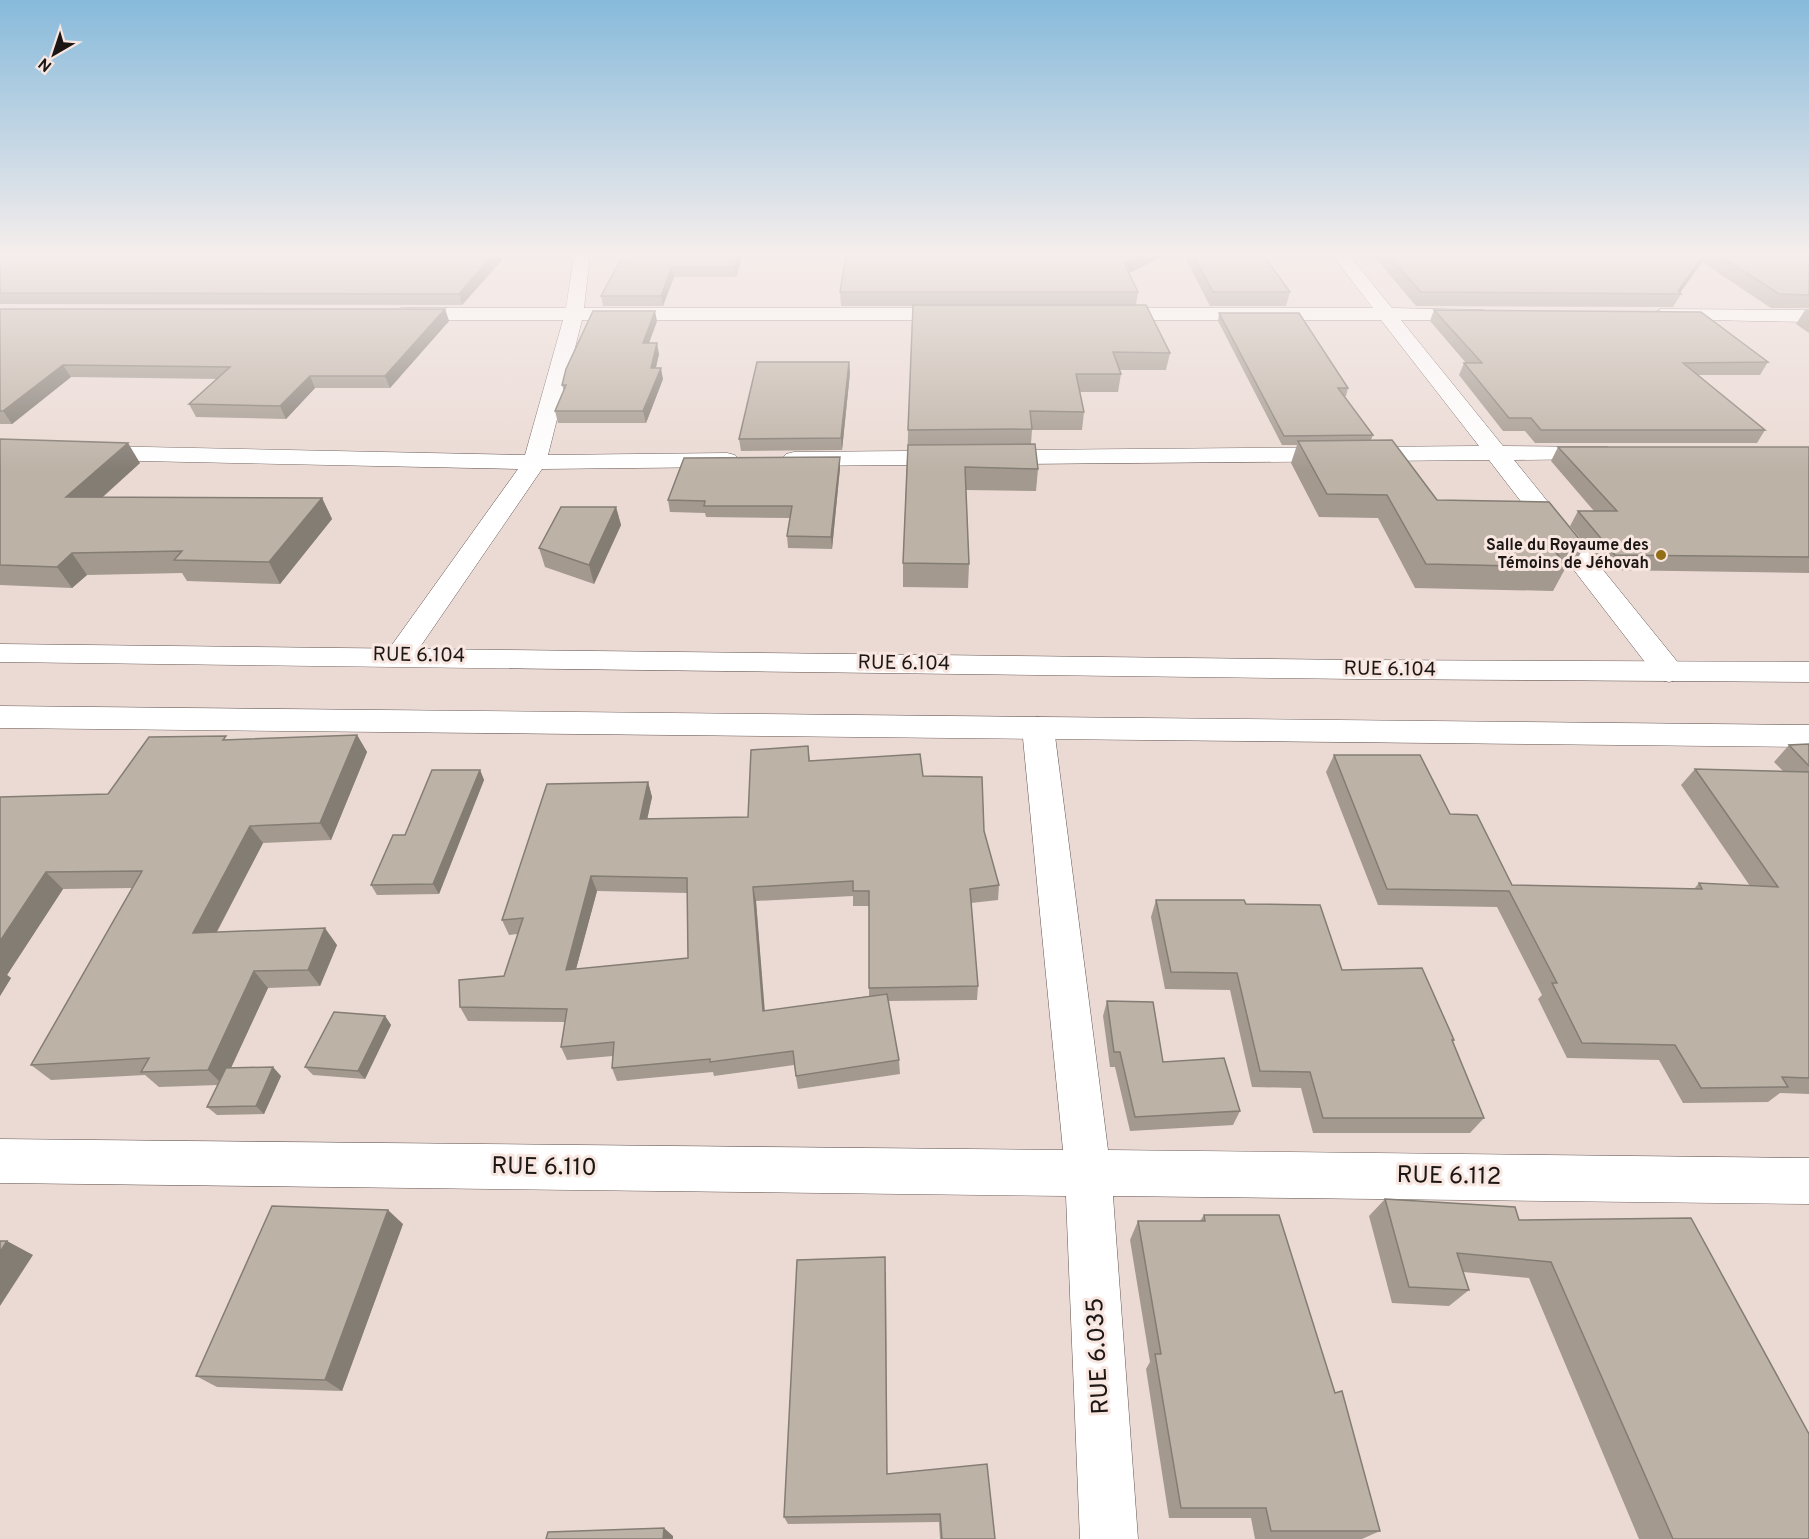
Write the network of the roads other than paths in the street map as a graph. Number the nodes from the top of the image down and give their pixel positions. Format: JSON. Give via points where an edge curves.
{"nodes":[{"id":1,"x":571,"y":327,"type":"edge"},
{"id":2,"x":1396,"y":327,"type":"edge"},
{"id":3,"x":0,"y":451,"type":"edge"},
{"id":4,"x":1495,"y":452,"type":"junction"},
{"id":5,"x":1623,"y":452,"type":"edge"},
{"id":6,"x":751,"y":460,"type":"edge"},
{"id":7,"x":775,"y":460,"type":"edge"},
{"id":8,"x":535,"y":462,"type":"junction"},
{"id":9,"x":0,"y":653,"type":"edge"},
{"id":10,"x":399,"y":656,"type":"junction"},
{"id":11,"x":1669,"y":672,"type":"junction"},
{"id":12,"x":1809,"y":672,"type":"edge"},
{"id":13,"x":0,"y":717,"type":"edge"},
{"id":14,"x":1038,"y":728,"type":"junction"},
{"id":15,"x":1809,"y":736,"type":"edge"},
{"id":16,"x":0,"y":1161,"type":"edge"},
{"id":17,"x":1088,"y":1174,"type":"junction"},
{"id":18,"x":1809,"y":1181,"type":"edge"},
{"id":19,"x":1109,"y":1539,"type":"edge"}],
"edges":[{"from":1,"to":8,"type":"street"},
{"from":2,"to":4,"type":"street"},
{"from":3,"to":8,"type":"street"},
{"from":4,"to":5,"type":"street"},
{"from":4,"to":7,"type":"street"},
{"from":4,"to":11,"type":"street"},
{"from":6,"to":8,"type":"street"},
{"from":8,"to":10,"type":"street"},
{"from":9,"to":10,"type":"street","name":"RUE 6.104"},
{"from":10,"to":11,"type":"street","name":"RUE 6.104"},
{"from":11,"to":12,"type":"street","name":"RUE 6.104"},
{"from":13,"to":14,"type":"street"},
{"from":14,"to":15,"type":"street"},
{"from":14,"to":17,"type":"street","name":"RUE 6.035"},
{"from":16,"to":17,"type":"street","name":"RUE 6.110"},
{"from":17,"to":18,"type":"street","name":"RUE 6.112"},
{"from":17,"to":19,"type":"street","name":"RUE 6.035"}]}
